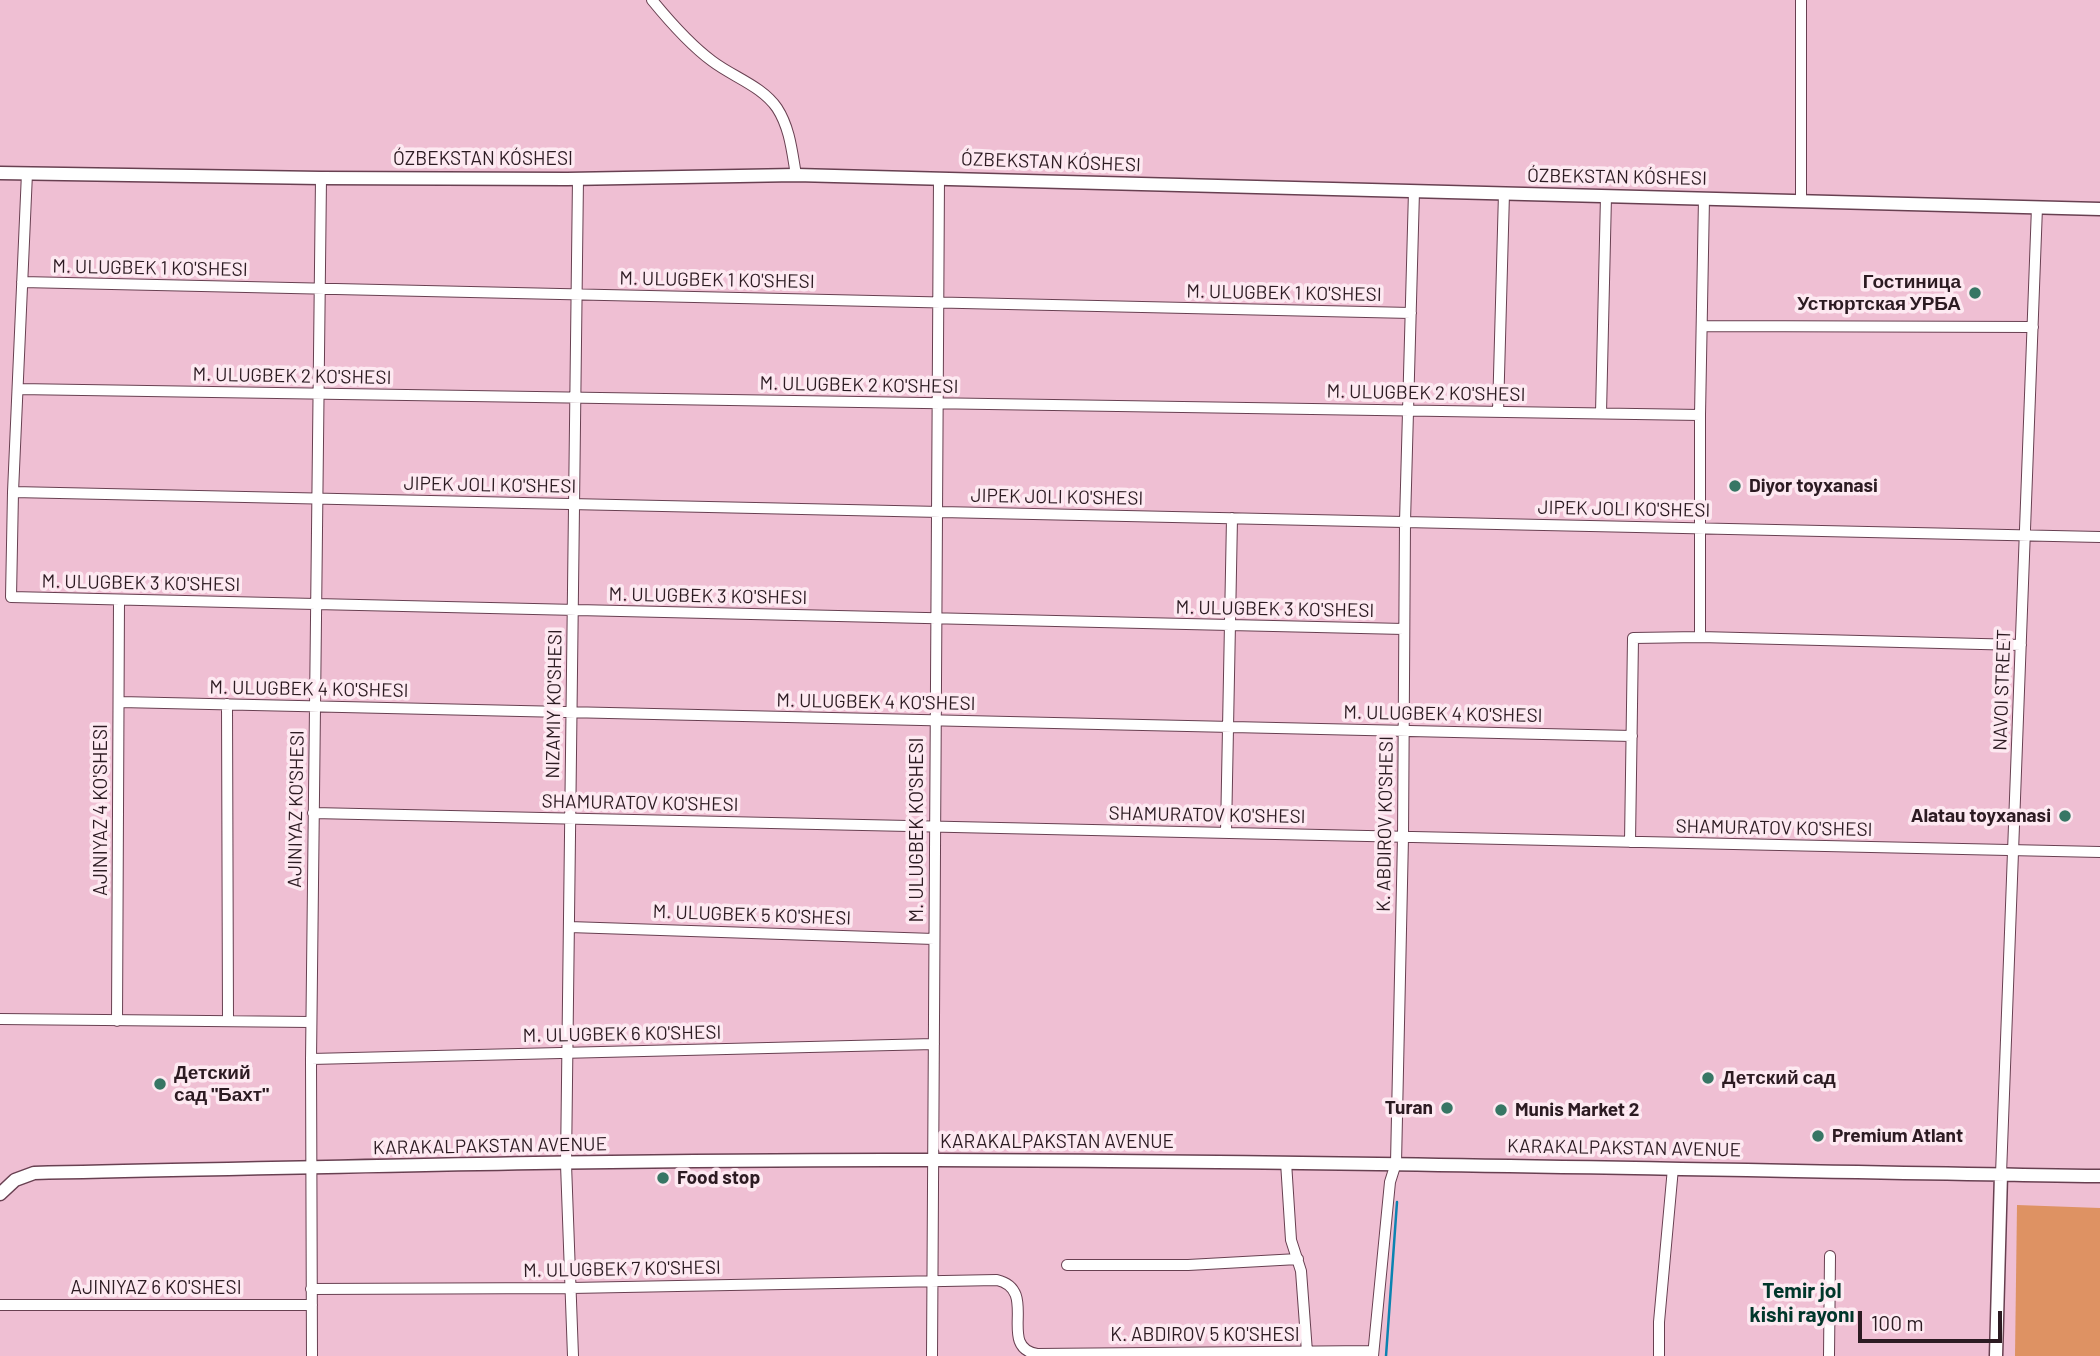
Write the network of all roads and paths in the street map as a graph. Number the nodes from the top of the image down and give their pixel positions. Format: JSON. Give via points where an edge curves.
{"nodes":[{"id":1,"x":652,"y":0,"type":"edge"},
{"id":2,"x":1801,"y":0,"type":"edge"},
{"id":3,"x":0,"y":173,"type":"edge"},
{"id":4,"x":27,"y":173,"type":"junction"},
{"id":5,"x":796,"y":175,"type":"junction"},
{"id":6,"x":321,"y":178,"type":"junction"},
{"id":7,"x":578,"y":178,"type":"junction"},
{"id":8,"x":939,"y":178,"type":"junction"},
{"id":9,"x":1415,"y":191,"type":"junction"},
{"id":10,"x":1504,"y":193,"type":"junction"},
{"id":11,"x":1606,"y":196,"type":"junction"},
{"id":12,"x":1704,"y":198,"type":"junction"},
{"id":13,"x":1801,"y":201,"type":"junction"},
{"id":14,"x":2037,"y":207,"type":"junction"},
{"id":15,"x":2100,"y":209,"type":"edge"},
{"id":16,"x":22,"y":282,"type":"junction"},
{"id":17,"x":320,"y":289,"type":"junction"},
{"id":18,"x":577,"y":295,"type":"junction"},
{"id":19,"x":938,"y":303,"type":"junction"},
{"id":20,"x":1411,"y":313,"type":"junction"},
{"id":21,"x":1702,"y":326,"type":"junction"},
{"id":22,"x":2033,"y":327,"type":"junction"},
{"id":23,"x":18,"y":389,"type":"junction"},
{"id":24,"x":318,"y":394,"type":"junction"},
{"id":25,"x":575,"y":398,"type":"junction"},
{"id":26,"x":937,"y":403,"type":"junction"},
{"id":27,"x":1408,"y":410,"type":"junction"},
{"id":28,"x":1499,"y":412,"type":"junction"},
{"id":29,"x":1601,"y":414,"type":"junction"},
{"id":30,"x":1700,"y":415,"type":"junction"},
{"id":31,"x":13,"y":492,"type":"junction"},
{"id":32,"x":317,"y":499,"type":"junction"},
{"id":33,"x":574,"y":504,"type":"junction"},
{"id":34,"x":937,"y":512,"type":"junction"},
{"id":35,"x":1231,"y":518,"type":"junction"},
{"id":36,"x":1405,"y":522,"type":"junction"},
{"id":37,"x":1700,"y":528,"type":"junction"},
{"id":38,"x":2025,"y":535,"type":"junction"},
{"id":39,"x":2100,"y":537,"type":"edge"},
{"id":40,"x":118,"y":600,"type":"junction"},
{"id":41,"x":316,"y":604,"type":"junction"},
{"id":42,"x":573,"y":610,"type":"junction"},
{"id":43,"x":936,"y":619,"type":"junction"},
{"id":44,"x":1230,"y":625,"type":"junction"},
{"id":45,"x":1404,"y":629,"type":"junction"},
{"id":46,"x":1700,"y":637,"type":"junction"},
{"id":47,"x":2021,"y":645,"type":"junction"},
{"id":48,"x":120,"y":702,"type":"junction"},
{"id":49,"x":227,"y":704,"type":"junction"},
{"id":50,"x":315,"y":706,"type":"junction"},
{"id":51,"x":572,"y":712,"type":"junction"},
{"id":52,"x":936,"y":720,"type":"junction"},
{"id":53,"x":1228,"y":727,"type":"junction"},
{"id":54,"x":1404,"y":731,"type":"junction"},
{"id":55,"x":1632,"y":736,"type":"junction"},
{"id":56,"x":313,"y":813,"type":"junction"},
{"id":57,"x":570,"y":819,"type":"junction"},
{"id":58,"x":935,"y":827,"type":"junction"},
{"id":59,"x":1226,"y":833,"type":"junction"},
{"id":60,"x":1403,"y":837,"type":"junction"},
{"id":61,"x":1630,"y":842,"type":"junction"},
{"id":62,"x":2013,"y":850,"type":"junction"},
{"id":63,"x":2100,"y":852,"type":"edge"},
{"id":64,"x":569,"y":927,"type":"junction"},
{"id":65,"x":934,"y":939,"type":"junction"},
{"id":66,"x":0,"y":1019,"type":"edge"},
{"id":67,"x":117,"y":1021,"type":"junction"},
{"id":68,"x":228,"y":1021,"type":"junction"},
{"id":69,"x":311,"y":1022,"type":"junction"},
{"id":70,"x":934,"y":1044,"type":"junction"},
{"id":71,"x":568,"y":1053,"type":"junction"},
{"id":72,"x":311,"y":1059,"type":"junction"},
{"id":73,"x":932,"y":1160,"type":"junction"},
{"id":74,"x":1286,"y":1162,"type":"junction"},
{"id":75,"x":1396,"y":1163,"type":"junction"},
{"id":76,"x":566,"y":1164,"type":"junction"},
{"id":77,"x":311,"y":1168,"type":"junction"},
{"id":78,"x":1673,"y":1168,"type":"junction"},
{"id":79,"x":2001,"y":1174,"type":"junction"},
{"id":80,"x":2100,"y":1176,"type":"edge"},
{"id":81,"x":0,"y":1194,"type":"edge"},
{"id":82,"x":1830,"y":1256,"type":"dead end"},
{"id":83,"x":1298,"y":1259,"type":"junction"},
{"id":84,"x":1067,"y":1265,"type":"dead end"},
{"id":85,"x":932,"y":1281,"type":"junction"},
{"id":86,"x":571,"y":1288,"type":"junction"},
{"id":87,"x":312,"y":1289,"type":"junction"},
{"id":88,"x":312,"y":1305,"type":"junction"},
{"id":89,"x":0,"y":1306,"type":"edge"},
{"id":90,"x":1307,"y":1352,"type":"junction"},
{"id":91,"x":1037,"y":1353,"type":"joint"},
{"id":92,"x":1373,"y":1353,"type":"edge"},
{"id":93,"x":1292,"y":1354,"type":"edge"},
{"id":94,"x":312,"y":1356,"type":"edge"},
{"id":95,"x":573,"y":1356,"type":"edge"},
{"id":96,"x":932,"y":1356,"type":"edge"},
{"id":97,"x":1659,"y":1356,"type":"edge"},
{"id":98,"x":1829,"y":1356,"type":"edge"},
{"id":99,"x":1996,"y":1356,"type":"edge"}],
"edges":[{"from":1,"to":5,"type":"street","via":[[712,61],[753,86],[776,107],[789,134]]},
{"from":2,"to":13,"type":"street"},
{"from":3,"to":4,"type":"street","name":"ÓZBEKSTAN KÓSHESI"},
{"from":4,"to":6,"type":"street","name":"ÓZBEKSTAN KÓSHESI"},
{"from":4,"to":16,"type":"street"},
{"from":5,"to":7,"type":"street","name":"ÓZBEKSTAN KÓSHESI"},
{"from":5,"to":8,"type":"street","name":"ÓZBEKSTAN KÓSHESI"},
{"from":6,"to":7,"type":"street","name":"ÓZBEKSTAN KÓSHESI"},
{"from":6,"to":17,"type":"street","name":"AJINIYAZ KO'SHESI"},
{"from":7,"to":18,"type":"street","name":"NIZAMIY KO'SHESI"},
{"from":8,"to":9,"type":"street","name":"ÓZBEKSTAN KÓSHESI"},
{"from":8,"to":19,"type":"street","name":"M. ULUGBEK KO'SHESI"},
{"from":9,"to":10,"type":"street","name":"ÓZBEKSTAN KÓSHESI"},
{"from":9,"to":20,"type":"street","name":"K. ABDIROV KO'SHESI"},
{"from":10,"to":11,"type":"street","name":"ÓZBEKSTAN KÓSHESI"},
{"from":10,"to":28,"type":"street"},
{"from":11,"to":12,"type":"street","name":"ÓZBEKSTAN KÓSHESI"},
{"from":11,"to":29,"type":"street"},
{"from":12,"to":13,"type":"street","name":"ÓZBEKSTAN KÓSHESI"},
{"from":12,"to":21,"type":"street"},
{"from":13,"to":14,"type":"street","name":"ÓZBEKSTAN KÓSHESI"},
{"from":14,"to":15,"type":"street","name":"ÓZBEKSTAN KÓSHESI"},
{"from":14,"to":22,"type":"street","name":"NAVOI STREET"},
{"from":16,"to":17,"type":"street","name":"M. ULUGBEK 1 KO'SHESI"},
{"from":16,"to":23,"type":"street"},
{"from":17,"to":18,"type":"street","name":"M. ULUGBEK 1 KO'SHESI"},
{"from":17,"to":24,"type":"street","name":"AJINIYAZ KO'SHESI"},
{"from":18,"to":19,"type":"street","name":"M. ULUGBEK 1 KO'SHESI"},
{"from":18,"to":25,"type":"street","name":"NIZAMIY KO'SHESI"},
{"from":19,"to":20,"type":"street","name":"M. ULUGBEK 1 KO'SHESI"},
{"from":19,"to":26,"type":"street","name":"M. ULUGBEK KO'SHESI"},
{"from":20,"to":27,"type":"street","name":"K. ABDIROV KO'SHESI"},
{"from":21,"to":22,"type":"street"},
{"from":21,"to":30,"type":"street"},
{"from":22,"to":38,"type":"street","name":"NAVOI STREET"},
{"from":23,"to":24,"type":"street","name":"M. ULUGBEK 2 KO'SHESI"},
{"from":23,"to":31,"type":"street"},
{"from":24,"to":25,"type":"street","name":"M. ULUGBEK 2 KO'SHESI"},
{"from":24,"to":32,"type":"street","name":"AJINIYAZ KO'SHESI"},
{"from":25,"to":26,"type":"street","name":"M. ULUGBEK 2 KO'SHESI"},
{"from":25,"to":33,"type":"street","name":"NIZAMIY KO'SHESI"},
{"from":26,"to":27,"type":"street","name":"M. ULUGBEK 2 KO'SHESI"},
{"from":26,"to":34,"type":"street","name":"M. ULUGBEK KO'SHESI"},
{"from":27,"to":28,"type":"street","name":"M. ULUGBEK 2 KO'SHESI"},
{"from":27,"to":36,"type":"street","name":"K. ABDIROV KO'SHESI"},
{"from":28,"to":29,"type":"street","name":"M. ULUGBEK 2 KO'SHESI"},
{"from":29,"to":30,"type":"street","name":"M. ULUGBEK 2 KO'SHESI"},
{"from":30,"to":37,"type":"street"},
{"from":31,"to":32,"type":"street","name":"JIPEK JOLI KO'SHESI"},
{"from":31,"to":40,"type":"street","name":"M. ULUGBEK 3 KO'SHESI","via":[[11,597]]},
{"from":32,"to":33,"type":"street","name":"JIPEK JOLI KO'SHESI"},
{"from":32,"to":41,"type":"street","name":"AJINIYAZ KO'SHESI"},
{"from":33,"to":34,"type":"street","name":"JIPEK JOLI KO'SHESI"},
{"from":33,"to":42,"type":"street","name":"NIZAMIY KO'SHESI"},
{"from":34,"to":35,"type":"street","name":"JIPEK JOLI KO'SHESI"},
{"from":34,"to":43,"type":"street","name":"M. ULUGBEK KO'SHESI"},
{"from":35,"to":36,"type":"street","name":"JIPEK JOLI KO'SHESI"},
{"from":35,"to":44,"type":"street"},
{"from":36,"to":37,"type":"street","name":"JIPEK JOLI KO'SHESI"},
{"from":36,"to":45,"type":"street","name":"K. ABDIROV KO'SHESI"},
{"from":37,"to":38,"type":"street","name":"JIPEK JOLI KO'SHESI"},
{"from":37,"to":46,"type":"street"},
{"from":38,"to":39,"type":"street","name":"JIPEK JOLI KO'SHESI"},
{"from":38,"to":47,"type":"street","name":"NAVOI STREET"},
{"from":40,"to":41,"type":"street","name":"M. ULUGBEK 3 KO'SHESI"},
{"from":40,"to":48,"type":"street","name":"AJINIYAZ 4 KO'SHESI"},
{"from":41,"to":42,"type":"street","name":"M. ULUGBEK 3 KO'SHESI"},
{"from":41,"to":50,"type":"street","name":"AJINIYAZ KO'SHESI"},
{"from":42,"to":43,"type":"street","name":"M. ULUGBEK 3 KO'SHESI"},
{"from":42,"to":51,"type":"street","name":"NIZAMIY KO'SHESI"},
{"from":43,"to":44,"type":"street","name":"M. ULUGBEK 3 KO'SHESI"},
{"from":43,"to":52,"type":"street","name":"M. ULUGBEK KO'SHESI"},
{"from":44,"to":45,"type":"street","name":"M. ULUGBEK 3 KO'SHESI"},
{"from":44,"to":53,"type":"street"},
{"from":45,"to":54,"type":"street","name":"K. ABDIROV KO'SHESI"},
{"from":46,"to":47,"type":"street"},
{"from":46,"to":55,"type":"street","via":[[1633,638]]},
{"from":47,"to":62,"type":"street","name":"NAVOI STREET"},
{"from":48,"to":49,"type":"street","name":"M. ULUGBEK 4 KO'SHESI"},
{"from":48,"to":67,"type":"street","name":"AJINIYAZ 4 KO'SHESI"},
{"from":49,"to":50,"type":"street","name":"M. ULUGBEK 4 KO'SHESI"},
{"from":49,"to":68,"type":"street"},
{"from":50,"to":51,"type":"street","name":"M. ULUGBEK 4 KO'SHESI"},
{"from":50,"to":56,"type":"street","name":"AJINIYAZ KO'SHESI"},
{"from":51,"to":52,"type":"street","name":"M. ULUGBEK 4 KO'SHESI"},
{"from":51,"to":57,"type":"street","name":"NIZAMIY KO'SHESI"},
{"from":52,"to":53,"type":"street","name":"M. ULUGBEK 4 KO'SHESI"},
{"from":52,"to":58,"type":"street","name":"M. ULUGBEK KO'SHESI"},
{"from":53,"to":54,"type":"street","name":"M. ULUGBEK 4 KO'SHESI"},
{"from":53,"to":59,"type":"street"},
{"from":54,"to":55,"type":"street","name":"M. ULUGBEK 4 KO'SHESI"},
{"from":54,"to":60,"type":"street","name":"K. ABDIROV KO'SHESI"},
{"from":55,"to":61,"type":"street"},
{"from":56,"to":57,"type":"street","name":"SHAMURATOV KO'SHESI"},
{"from":56,"to":69,"type":"street","name":"AJINIYAZ KO'SHESI"},
{"from":57,"to":58,"type":"street","name":"SHAMURATOV KO'SHESI"},
{"from":57,"to":64,"type":"street","name":"NIZAMIY KO'SHESI"},
{"from":58,"to":59,"type":"street","name":"SHAMURATOV KO'SHESI"},
{"from":58,"to":65,"type":"street","name":"M. ULUGBEK KO'SHESI"},
{"from":59,"to":60,"type":"street","name":"SHAMURATOV KO'SHESI"},
{"from":60,"to":61,"type":"street","name":"SHAMURATOV KO'SHESI"},
{"from":60,"to":75,"type":"street","name":"K. ABDIROV KO'SHESI"},
{"from":61,"to":62,"type":"street","name":"SHAMURATOV KO'SHESI"},
{"from":62,"to":63,"type":"street","name":"SHAMURATOV KO'SHESI"},
{"from":62,"to":79,"type":"street","name":"NAVOI STREET"},
{"from":64,"to":65,"type":"street","name":"M. ULUGBEK 5 KO'SHESI"},
{"from":64,"to":71,"type":"street","name":"NIZAMIY KO'SHESI"},
{"from":65,"to":70,"type":"street","name":"M. ULUGBEK KO'SHESI"},
{"from":66,"to":67,"type":"street"},
{"from":67,"to":68,"type":"street"},
{"from":68,"to":69,"type":"street"},
{"from":69,"to":72,"type":"street","name":"AJINIYAZ KO'SHESI"},
{"from":70,"to":71,"type":"street","name":"M. ULUGBEK 6 KO'SHESI"},
{"from":70,"to":73,"type":"street","name":"M. ULUGBEK KO'SHESI"},
{"from":71,"to":72,"type":"street","name":"M. ULUGBEK 6 KO'SHESI"},
{"from":71,"to":76,"type":"street","name":"NIZAMIY KO'SHESI"},
{"from":72,"to":77,"type":"street","name":"AJINIYAZ KO'SHESI"},
{"from":73,"to":74,"type":"street","name":"KARAKALPAKSTAN AVENUE"},
{"from":73,"to":76,"type":"street","name":"KARAKALPAKSTAN AVENUE"},
{"from":73,"to":85,"type":"street","name":"M. ULUGBEK KO'SHESI"},
{"from":74,"to":75,"type":"street","name":"KARAKALPAKSTAN AVENUE"},
{"from":74,"to":83,"type":"street","via":[[1291,1240]]},
{"from":75,"to":78,"type":"street","name":"KARAKALPAKSTAN AVENUE"},
{"from":75,"to":92,"type":"street","name":"K. ABDIROV KO'SHESI","via":[[1390,1182]]},
{"from":76,"to":77,"type":"street","name":"KARAKALPAKSTAN AVENUE"},
{"from":76,"to":86,"type":"street","name":"NIZAMIY KO'SHESI"},
{"from":77,"to":81,"type":"street","name":"KARAKALPAKSTAN AVENUE","via":[[34,1172],[15,1180]]},
{"from":77,"to":87,"type":"street","name":"AJINIYAZ KO'SHESI"},
{"from":78,"to":79,"type":"street","name":"KARAKALPAKSTAN AVENUE"},
{"from":78,"to":97,"type":"street"},
{"from":79,"to":80,"type":"street","name":"KARAKALPAKSTAN AVENUE"},
{"from":79,"to":99,"type":"street"},
{"from":82,"to":98,"type":"street"},
{"from":83,"to":84,"type":"street"},
{"from":83,"to":90,"type":"street"},
{"from":85,"to":86,"type":"street","name":"M. ULUGBEK 7 KO'SHESI"},
{"from":85,"to":91,"type":"street","name":"M. ULUGBEK 7 KO'SHESI","via":[[1006,1282],[1017,1295],[1019,1343],[1027,1352]]},
{"from":85,"to":96,"type":"street","name":"M. ULUGBEK KO'SHESI"},
{"from":86,"to":87,"type":"street","name":"M. ULUGBEK 7 KO'SHESI"},
{"from":86,"to":95,"type":"street","name":"NIZAMIY KO'SHESI"},
{"from":87,"to":88,"type":"street","name":"AJINIYAZ KO'SHESI"},
{"from":88,"to":89,"type":"street","name":"AJINIYAZ 6 KO'SHESI"},
{"from":88,"to":94,"type":"street","name":"AJINIYAZ KO'SHESI"},
{"from":90,"to":92,"type":"street","name":"K. ABDIROV 5 KO'SHESI"},
{"from":90,"to":93,"type":"street","name":"K. ABDIROV 5 KO'SHESI"},
{"from":91,"to":93,"type":"street","name":"K. ABDIROV 5 KO'SHESI"}]}
